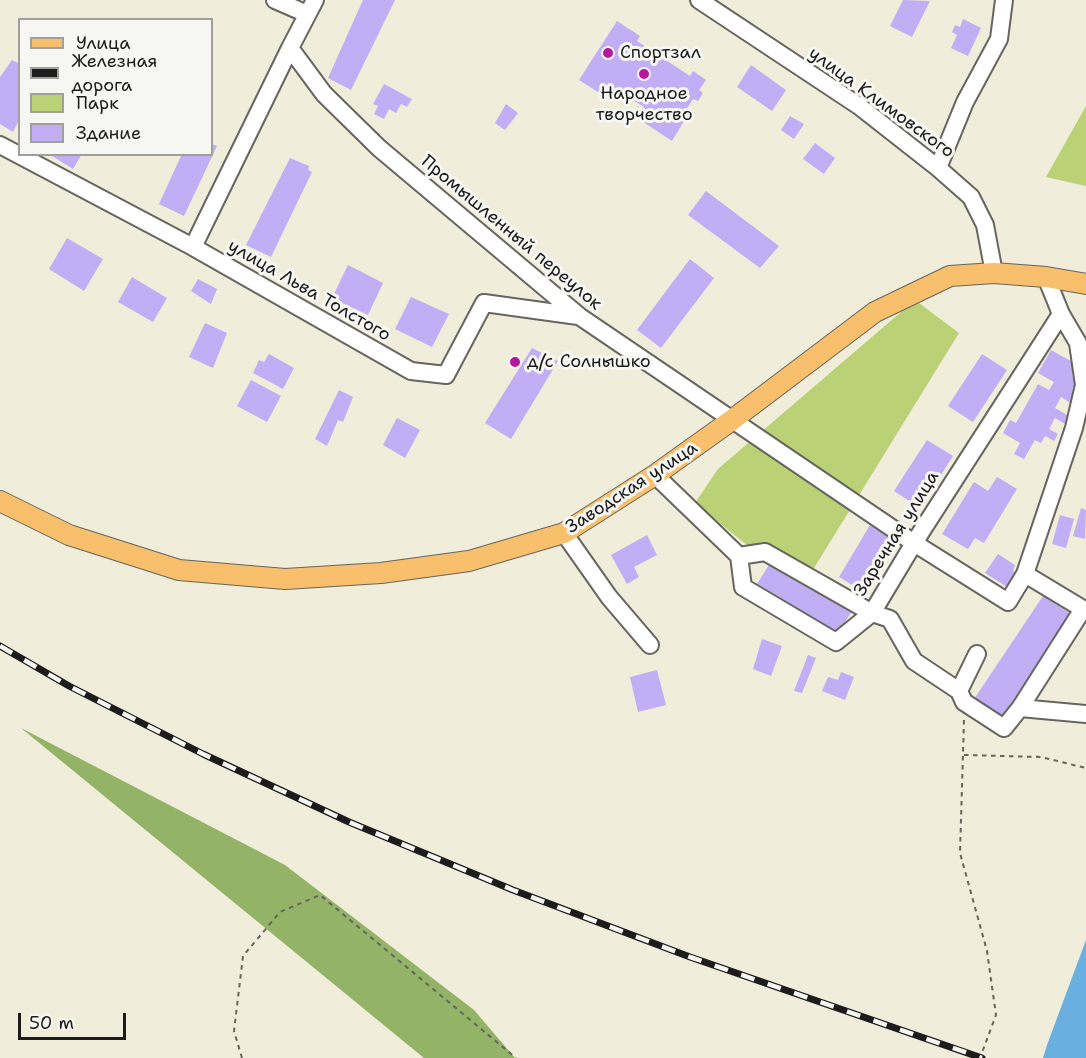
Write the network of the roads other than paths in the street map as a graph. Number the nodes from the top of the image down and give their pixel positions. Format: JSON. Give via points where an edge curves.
{"nodes":[{"id":1,"x":275,"y":0,"type":"edge"},
{"id":2,"x":699,"y":0,"type":"edge"},
{"id":3,"x":1004,"y":0,"type":"edge"},
{"id":4,"x":311,"y":7,"type":"edge"},
{"id":5,"x":290,"y":48,"type":"junction"},
{"id":6,"x":0,"y":146,"type":"edge"},
{"id":7,"x":18,"y":155,"type":"edge"},
{"id":8,"x":19,"y":156,"type":"edge"},
{"id":9,"x":938,"y":168,"type":"junction"},
{"id":10,"x":193,"y":247,"type":"junction"},
{"id":11,"x":994,"y":273,"type":"junction"},
{"id":12,"x":1046,"y":277,"type":"junction"},
{"id":13,"x":1086,"y":284,"type":"edge"},
{"id":14,"x":1061,"y":314,"type":"junction"},
{"id":15,"x":579,"y":316,"type":"junction"},
{"id":16,"x":732,"y":420,"type":"junction"},
{"id":17,"x":655,"y":475,"type":"junction"},
{"id":18,"x":0,"y":501,"type":"edge"},
{"id":19,"x":564,"y":533,"type":"junction"},
{"id":20,"x":914,"y":543,"type":"junction"},
{"id":21,"x":739,"y":556,"type":"junction"},
{"id":22,"x":1025,"y":574,"type":"junction"},
{"id":23,"x":872,"y":613,"type":"junction"},
{"id":24,"x":650,"y":645,"type":"dead end"},
{"id":25,"x":977,"y":654,"type":"dead end"},
{"id":26,"x":961,"y":696,"type":"junction"},
{"id":27,"x":1020,"y":708,"type":"junction"},
{"id":28,"x":1086,"y":714,"type":"edge"}],
"edges":[{"from":1,"to":4,"type":"street"},
{"from":2,"to":9,"type":"street","name":"улица Климовского","via":[[859,106]]},
{"from":3,"to":9,"type":"street","via":[[999,39],[965,102]]},
{"from":4,"to":5,"type":"street"},
{"from":5,"to":10,"type":"street"},
{"from":5,"to":15,"type":"street","name":"Промышленный переулок","via":[[324,94],[379,148]]},
{"from":6,"to":7,"type":"street","name":"улица Льва Толстого"},
{"from":8,"to":10,"type":"street","name":"улица Льва Толстого"},
{"from":9,"to":11,"type":"street","name":"улица Климовского","via":[[971,197],[985,225]]},
{"from":10,"to":15,"type":"street","name":"улица Льва Толстого","via":[[411,372],[446,375],[484,303]]},
{"from":11,"to":12,"type":"main road","name":"Заводская улица"},
{"from":11,"to":16,"type":"main road","name":"Заводская улица","via":[[950,276],[875,312]]},
{"from":12,"to":13,"type":"main road","name":"Заводская улица"},
{"from":12,"to":14,"type":"street"},
{"from":14,"to":20,"type":"street","name":"Заречная улица"},
{"from":14,"to":22,"type":"street","via":[[1078,343],[1084,385],[1074,428]]},
{"from":15,"to":16,"type":"street","name":"Промышленный переулок"},
{"from":16,"to":17,"type":"main road","name":"Заводская улица"},
{"from":16,"to":20,"type":"street","name":"Промышленный переулок"},
{"from":17,"to":19,"type":"main road","name":"Заводская улица"},
{"from":17,"to":21,"type":"street"},
{"from":18,"to":19,"type":"main road","name":"Заводская улица","via":[[69,535],[179,570],[285,579],[381,573],[469,561]]},
{"from":19,"to":24,"type":"street","via":[[609,597]]},
{"from":20,"to":22,"type":"street","name":"Промышленный переулок","via":[[1008,602]]},
{"from":20,"to":23,"type":"street","name":"Заречная улица"},
{"from":21,"to":23,"type":"street","via":[[765,552]]},
{"from":21,"to":23,"type":"street","name":"Заречная улица","via":[[743,588],[836,642]]},
{"from":22,"to":27,"type":"street","via":[[1083,609]]},
{"from":23,"to":26,"type":"street","via":[[890,619],[914,661]]},
{"from":25,"to":26,"type":"street"},
{"from":26,"to":27,"type":"street","via":[[1004,728]]},
{"from":27,"to":28,"type":"street"}]}
